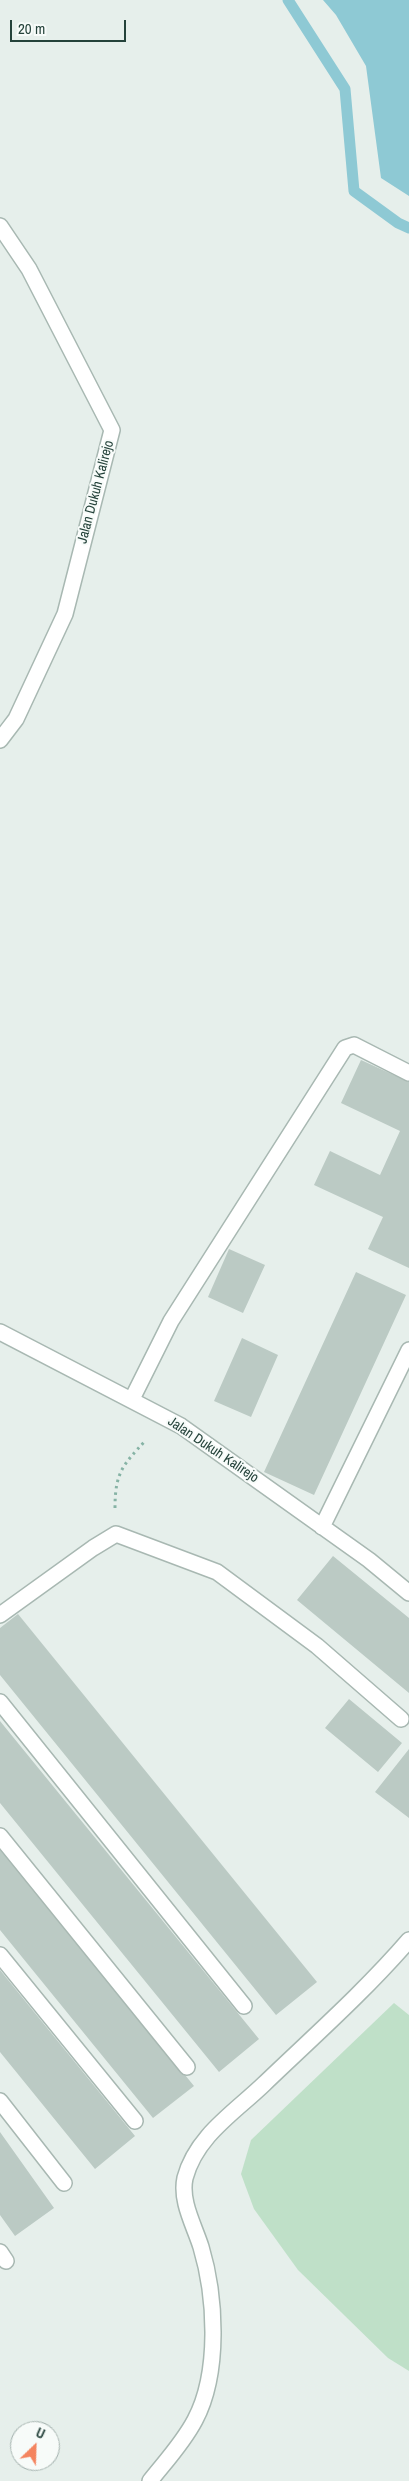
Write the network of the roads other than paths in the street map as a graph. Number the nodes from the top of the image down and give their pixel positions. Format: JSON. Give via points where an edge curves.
{"nodes":[{"id":1,"x":0,"y":226,"type":"edge"},
{"id":2,"x":0,"y":740,"type":"edge"},
{"id":3,"x":409,"y":1073,"type":"edge"},
{"id":4,"x":0,"y":1332,"type":"edge"},
{"id":5,"x":409,"y":1350,"type":"edge"},
{"id":6,"x":132,"y":1399,"type":"junction"},
{"id":7,"x":322,"y":1527,"type":"junction"},
{"id":8,"x":409,"y":1594,"type":"edge"},
{"id":9,"x":0,"y":1615,"type":"edge"},
{"id":10,"x":0,"y":1702,"type":"edge"},
{"id":11,"x":401,"y":1720,"type":"dead end"},
{"id":12,"x":0,"y":1836,"type":"edge"},
{"id":13,"x":409,"y":1940,"type":"edge"},
{"id":14,"x":0,"y":1955,"type":"edge"},
{"id":15,"x":244,"y":2006,"type":"dead end"},
{"id":16,"x":187,"y":2067,"type":"dead end"},
{"id":17,"x":0,"y":2101,"type":"edge"},
{"id":18,"x":135,"y":2121,"type":"dead end"},
{"id":19,"x":64,"y":2183,"type":"dead end"},
{"id":20,"x":150,"y":2481,"type":"edge"}],
"edges":[{"from":1,"to":2,"type":"street","name":"Jalan Dukuh Kalirejo","via":[[29,269],[112,430],[65,614],[16,719]]},
{"from":3,"to":6,"type":"street","via":[[354,1045],[345,1048],[171,1321]]},
{"from":4,"to":6,"type":"street","name":"Jalan Dukuh Kalirejo"},
{"from":5,"to":7,"type":"street"},
{"from":6,"to":7,"type":"street","name":"Jalan Dukuh Kalirejo","via":[[181,1426]]},
{"from":7,"to":8,"type":"street","name":"Jalan Dukuh Kalirejo","via":[[369,1560]]},
{"from":9,"to":11,"type":"street","via":[[116,1534],[217,1572],[317,1646]]},
{"from":10,"to":15,"type":"street"},
{"from":12,"to":16,"type":"street"},
{"from":13,"to":20,"type":"street","via":[[262,2086],[218,2124],[190,2164],[184,2194],[209,2277],[213,2332],[209,2382],[196,2420]]},
{"from":14,"to":18,"type":"street"},
{"from":17,"to":19,"type":"street"}]}
